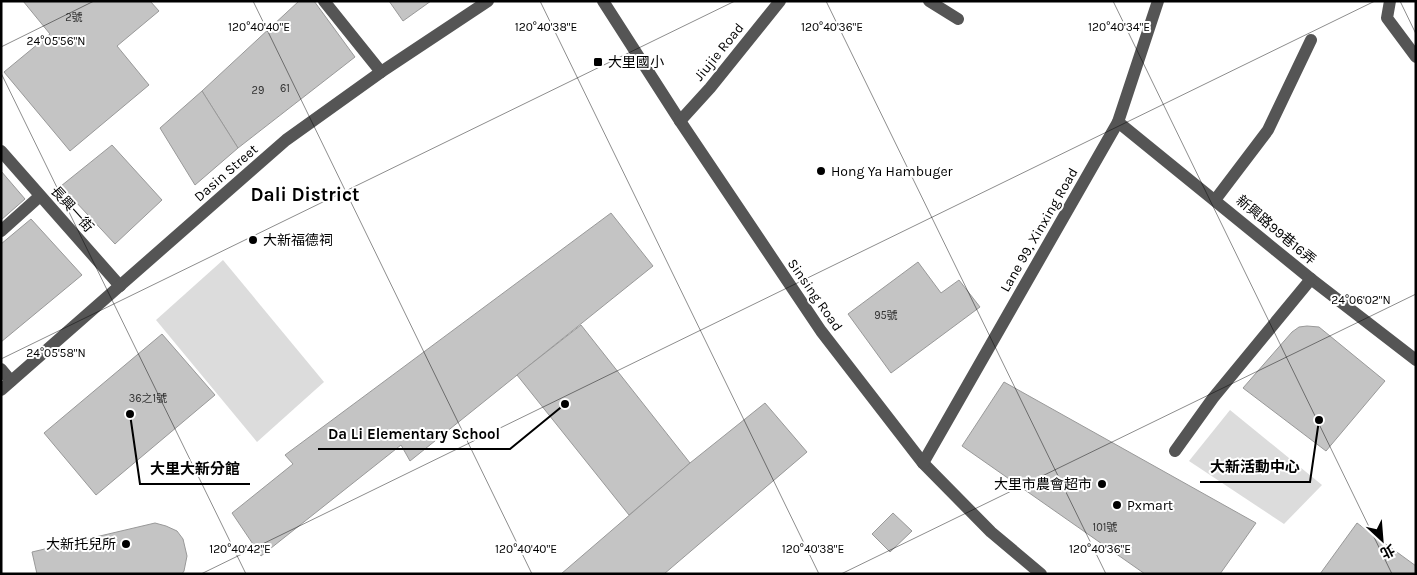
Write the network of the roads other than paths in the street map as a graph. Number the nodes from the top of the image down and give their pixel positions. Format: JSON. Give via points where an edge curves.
{"nodes":[{"id":1,"x":324,"y":1,"type":"edge"},
{"id":2,"x":488,"y":1,"type":"edge"},
{"id":3,"x":604,"y":1,"type":"edge"},
{"id":4,"x":780,"y":1,"type":"edge"},
{"id":5,"x":929,"y":1,"type":"edge"},
{"id":6,"x":1158,"y":1,"type":"edge"},
{"id":7,"x":1390,"y":1,"type":"edge"},
{"id":8,"x":958,"y":19,"type":"dead end"},
{"id":9,"x":1311,"y":40,"type":"dead end"},
{"id":10,"x":1416,"y":58,"type":"edge"},
{"id":11,"x":381,"y":72,"type":"junction"},
{"id":12,"x":680,"y":121,"type":"junction"},
{"id":13,"x":1118,"y":122,"type":"junction"},
{"id":14,"x":1,"y":152,"type":"edge"},
{"id":15,"x":40,"y":196,"type":"junction"},
{"id":16,"x":1215,"y":200,"type":"junction"},
{"id":17,"x":1,"y":232,"type":"edge"},
{"id":18,"x":1311,"y":279,"type":"junction"},
{"id":19,"x":120,"y":286,"type":"junction"},
{"id":20,"x":1416,"y":360,"type":"edge"},
{"id":21,"x":1,"y":370,"type":"edge"},
{"id":22,"x":6,"y":386,"type":"edge"},
{"id":23,"x":1175,"y":451,"type":"dead end"},
{"id":24,"x":923,"y":463,"type":"junction"},
{"id":25,"x":1042,"y":574,"type":"edge"}],
"edges":[{"from":1,"to":11,"type":"street"},
{"from":2,"to":11,"type":"street","name":"Dasin Street"},
{"from":3,"to":12,"type":"street","name":"Sinsing Road"},
{"from":4,"to":12,"type":"street","name":"Jiujie Road"},
{"from":5,"to":8,"type":"street"},
{"from":6,"to":13,"type":"street","name":"Lane 99, Xinxing Road"},
{"from":7,"to":10,"type":"street","via":[[1387,18]]},
{"from":9,"to":16,"type":"street","via":[[1268,130]]},
{"from":11,"to":19,"type":"street","name":"Dasin Street","via":[[286,140]]},
{"from":12,"to":24,"type":"street","name":"Sinsing Road","via":[[821,330]]},
{"from":13,"to":16,"type":"street","name":"新興路99巷16弄"},
{"from":13,"to":24,"type":"street","name":"Lane 99, Xinxing Road"},
{"from":14,"to":15,"type":"street","name":"長興一街"},
{"from":15,"to":17,"type":"street"},
{"from":15,"to":19,"type":"street","name":"長興一街"},
{"from":16,"to":18,"type":"street","name":"新興路99巷16弄"},
{"from":18,"to":20,"type":"street","name":"新興路99巷16弄"},
{"from":18,"to":23,"type":"street","via":[[1213,398]]},
{"from":19,"to":22,"type":"street","name":"Dasin Street"},
{"from":21,"to":22,"type":"street"},
{"from":24,"to":25,"type":"street","name":"Sinsing Road","via":[[991,532]]}]}
